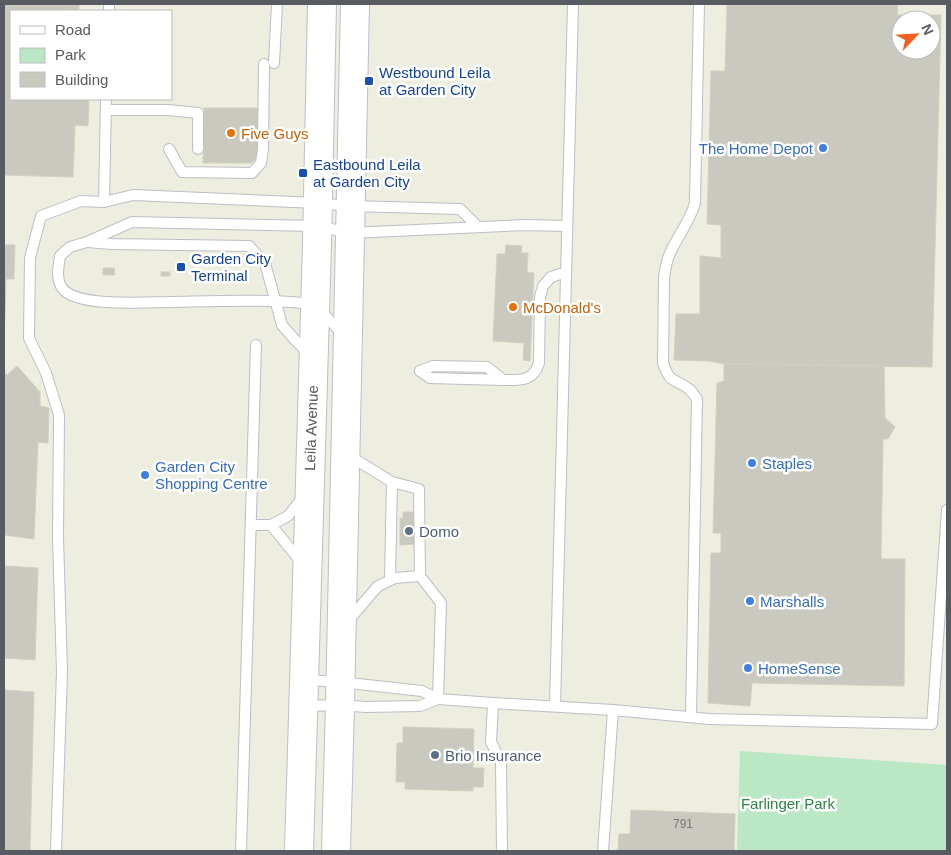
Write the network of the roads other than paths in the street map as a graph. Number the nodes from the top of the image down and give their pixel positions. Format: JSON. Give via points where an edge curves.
{"nodes":[{"id":1,"x":277,"y":4,"type":"edge"},
{"id":2,"x":322,"y":4,"type":"edge"},
{"id":3,"x":355,"y":4,"type":"edge"},
{"id":4,"x":573,"y":4,"type":"edge"},
{"id":5,"x":699,"y":4,"type":"edge"},
{"id":6,"x":106,"y":100,"type":"edge"},
{"id":7,"x":106,"y":110,"type":"junction"},
{"id":8,"x":169,"y":149,"type":"dead end"},
{"id":9,"x":198,"y":149,"type":"dead end"},
{"id":10,"x":104,"y":202,"type":"junction"},
{"id":11,"x":317,"y":214,"type":"junction"},
{"id":12,"x":350,"y":219,"type":"junction"},
{"id":13,"x":477,"y":226,"type":"junction"},
{"id":14,"x":567,"y":226,"type":"junction"},
{"id":15,"x":87,"y":242,"type":"junction"},
{"id":16,"x":566,"y":273,"type":"junction"},
{"id":17,"x":276,"y":302,"type":"junction"},
{"id":18,"x":315,"y":304,"type":"junction"},
{"id":19,"x":348,"y":340,"type":"junction"},
{"id":20,"x":256,"y":344,"type":"dead end"},
{"id":21,"x":314,"y":358,"type":"junction"},
{"id":22,"x":420,"y":371,"type":"dead end"},
{"id":23,"x":345,"y":453,"type":"junction"},
{"id":24,"x":392,"y":482,"type":"junction"},
{"id":25,"x":309,"y":490,"type":"junction"},
{"id":26,"x":947,"y":510,"type":"edge"},
{"id":27,"x":251,"y":525,"type":"junction"},
{"id":28,"x":271,"y":525,"type":"junction"},
{"id":29,"x":307,"y":570,"type":"junction"},
{"id":30,"x":420,"y":576,"type":"junction"},
{"id":31,"x":390,"y":580,"type":"junction"},
{"id":32,"x":342,"y":628,"type":"junction"},
{"id":33,"x":304,"y":693,"type":"junction"},
{"id":34,"x":340,"y":694,"type":"junction"},
{"id":35,"x":438,"y":699,"type":"junction"},
{"id":36,"x":493,"y":703,"type":"junction"},
{"id":37,"x":555,"y":706,"type":"junction"},
{"id":38,"x":613,"y":710,"type":"junction"},
{"id":39,"x":691,"y":717,"type":"junction"},
{"id":40,"x":56,"y":851,"type":"edge"},
{"id":41,"x":241,"y":851,"type":"edge"},
{"id":42,"x":299,"y":851,"type":"edge"},
{"id":43,"x":336,"y":851,"type":"edge"},
{"id":44,"x":502,"y":851,"type":"edge"},
{"id":45,"x":603,"y":851,"type":"edge"}],
"edges":[{"from":1,"to":8,"type":"lane","via":[[261,162],[252,173],[182,172]]},
{"from":2,"to":11,"type":"main road","name":"Leila Avenue"},
{"from":3,"to":12,"type":"main road"},
{"from":4,"to":14,"type":"lane"},
{"from":5,"to":39,"type":"lane","via":[[695,203],[665,266],[663,363],[674,382],[690,390],[698,399]]},
{"from":6,"to":7,"type":"lane"},
{"from":7,"to":9,"type":"lane","via":[[198,113]]},
{"from":7,"to":10,"type":"lane"},
{"from":10,"to":11,"type":"lane","via":[[133,195]]},
{"from":10,"to":40,"type":"lane","via":[[82,200],[41,216],[30,258],[29,338],[46,373],[59,415],[62,672]]},
{"from":11,"to":12,"type":"lane"},
{"from":11,"to":12,"type":"lane"},
{"from":11,"to":15,"type":"lane","via":[[132,222]]},
{"from":11,"to":18,"type":"main road","name":"Leila Avenue"},
{"from":12,"to":13,"type":"lane"},
{"from":12,"to":13,"type":"lane","via":[[460,209]]},
{"from":12,"to":19,"type":"main road"},
{"from":13,"to":14,"type":"lane"},
{"from":14,"to":16,"type":"lane"},
{"from":15,"to":17,"type":"lane","via":[[249,246],[264,263]]},
{"from":15,"to":17,"type":"lane","via":[[70,247],[60,256],[58,270],[58,281],[65,291],[80,298],[132,302]]},
{"from":16,"to":22,"type":"lane","via":[[551,277],[543,286],[539,363],[532,376],[503,380],[487,367],[433,366]]},
{"from":16,"to":37,"type":"lane"},
{"from":17,"to":18,"type":"lane"},
{"from":17,"to":21,"type":"lane","via":[[282,325]]},
{"from":18,"to":19,"type":"lane"},
{"from":18,"to":21,"type":"main road","name":"Leila Avenue"},
{"from":19,"to":23,"type":"main road"},
{"from":20,"to":27,"type":"lane"},
{"from":21,"to":25,"type":"main road","name":"Leila Avenue"},
{"from":23,"to":24,"type":"lane"},
{"from":23,"to":32,"type":"main road"},
{"from":24,"to":30,"type":"lane","via":[[419,489]]},
{"from":24,"to":31,"type":"lane"},
{"from":25,"to":28,"type":"lane","via":[[288,516]]},
{"from":25,"to":29,"type":"main road","name":"Leila Avenue"},
{"from":26,"to":39,"type":"lane","via":[[932,724]]},
{"from":27,"to":28,"type":"lane"},
{"from":27,"to":41,"type":"lane"},
{"from":28,"to":29,"type":"lane"},
{"from":29,"to":33,"type":"main road","name":"Leila Avenue"},
{"from":30,"to":31,"type":"lane"},
{"from":30,"to":35,"type":"lane","via":[[441,603]]},
{"from":31,"to":32,"type":"lane","via":[[378,586]]},
{"from":32,"to":34,"type":"main road"},
{"from":33,"to":34,"type":"lane"},
{"from":33,"to":34,"type":"lane"},
{"from":33,"to":42,"type":"main road","name":"Leila Avenue"},
{"from":34,"to":35,"type":"lane","via":[[422,691]]},
{"from":34,"to":35,"type":"lane","via":[[366,707],[420,706]]},
{"from":34,"to":43,"type":"main road"},
{"from":35,"to":36,"type":"lane"},
{"from":36,"to":37,"type":"lane"},
{"from":36,"to":44,"type":"lane","via":[[491,742],[501,762]]},
{"from":37,"to":38,"type":"lane"},
{"from":38,"to":39,"type":"lane"},
{"from":38,"to":45,"type":"lane"}]}
